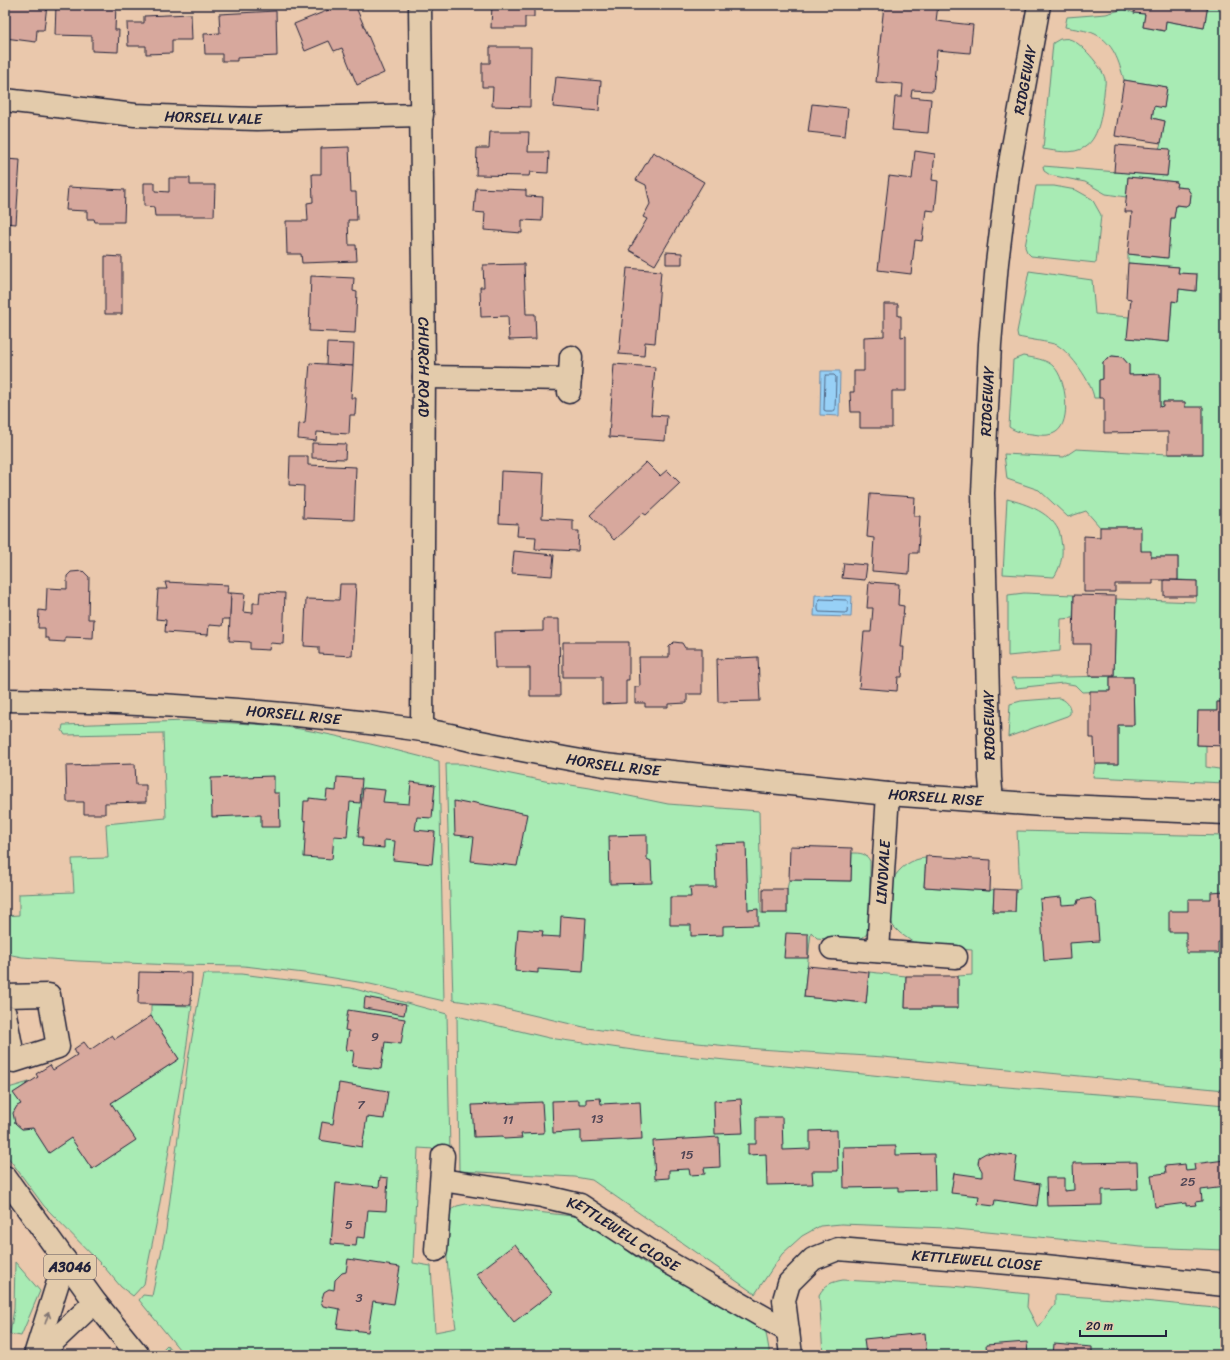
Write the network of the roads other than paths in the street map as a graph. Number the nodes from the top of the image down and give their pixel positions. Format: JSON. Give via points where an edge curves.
{"nodes":[{"id":1,"x":420,"y":5,"type":"edge"},
{"id":2,"x":1039,"y":5,"type":"edge"},
{"id":3,"x":5,"y":100,"type":"edge"},
{"id":4,"x":422,"y":115,"type":"junction"},
{"id":5,"x":571,"y":357,"type":"dead end"},
{"id":6,"x":424,"y":376,"type":"junction"},
{"id":7,"x":5,"y":700,"type":"edge"},
{"id":8,"x":422,"y":730,"type":"junction"},
{"id":9,"x":888,"y":794,"type":"junction"},
{"id":10,"x":992,"y":801,"type":"junction"},
{"id":11,"x":1225,"y":813,"type":"edge"},
{"id":12,"x":832,"y":948,"type":"dead end"},
{"id":13,"x":878,"y":951,"type":"junction"},
{"id":14,"x":956,"y":958,"type":"dead end"},
{"id":15,"x":5,"y":996,"type":"edge"},
{"id":16,"x":5,"y":1014,"type":"edge"},
{"id":17,"x":443,"y":1156,"type":"dead end"},
{"id":18,"x":5,"y":1177,"type":"edge"},
{"id":19,"x":442,"y":1180,"type":"junction"},
{"id":20,"x":436,"y":1250,"type":"dead end"},
{"id":21,"x":65,"y":1260,"type":"junction"},
{"id":22,"x":1225,"y":1285,"type":"edge"},
{"id":23,"x":95,"y":1302,"type":"junction"},
{"id":24,"x":788,"y":1331,"type":"junction"},
{"id":25,"x":35,"y":1355,"type":"edge"},
{"id":26,"x":39,"y":1355,"type":"edge"},
{"id":27,"x":138,"y":1355,"type":"edge"},
{"id":28,"x":791,"y":1355,"type":"edge"}],
"edges":[{"from":1,"to":4,"type":"street","name":"CHURCH ROAD"},
{"from":2,"to":10,"type":"street","name":"RIDGEWAY","via":[[1008,174],[990,344],[984,493]]},
{"from":3,"to":4,"type":"street","name":"HORSELL VALE","via":[[135,115],[185,117],[257,119]]},
{"from":4,"to":6,"type":"street","name":"CHURCH ROAD"},
{"from":5,"to":6,"type":"street","via":[[569,386]]},
{"from":6,"to":8,"type":"street","name":"CHURCH ROAD"},
{"from":7,"to":8,"type":"street","name":"HORSELL RISE","via":[[218,708]]},
{"from":8,"to":9,"type":"street","name":"HORSELL RISE","via":[[604,764]]},
{"from":9,"to":10,"type":"street","name":"HORSELL RISE"},
{"from":9,"to":13,"type":"street","name":"LINDVALE"},
{"from":10,"to":11,"type":"street","name":"HORSELL RISE"},
{"from":12,"to":13,"type":"street"},
{"from":13,"to":14,"type":"street"},
{"from":15,"to":16,"type":"street","via":[[49,995],[58,1047],[14,1061]]},
{"from":17,"to":19,"type":"street"},
{"from":18,"to":21,"type":"street","number":"A3046"},
{"from":19,"to":20,"type":"street"},
{"from":19,"to":24,"type":"street","name":"KETTLEWELL CLOSE","via":[[542,1196],[580,1205],[662,1258]]},
{"from":21,"to":23,"type":"street","number":"A3046"},
{"from":25,"to":21,"type":"street","one_way":true},
{"from":22,"to":24,"type":"street","name":"KETTLEWELL CLOSE","via":[[838,1248],[813,1259],[789,1283],[784,1300]]},
{"from":23,"to":26,"type":"street"},
{"from":23,"to":27,"type":"street","number":"A3046"},
{"from":24,"to":28,"type":"street","name":"KETTLEWELL CLOSE"}]}
